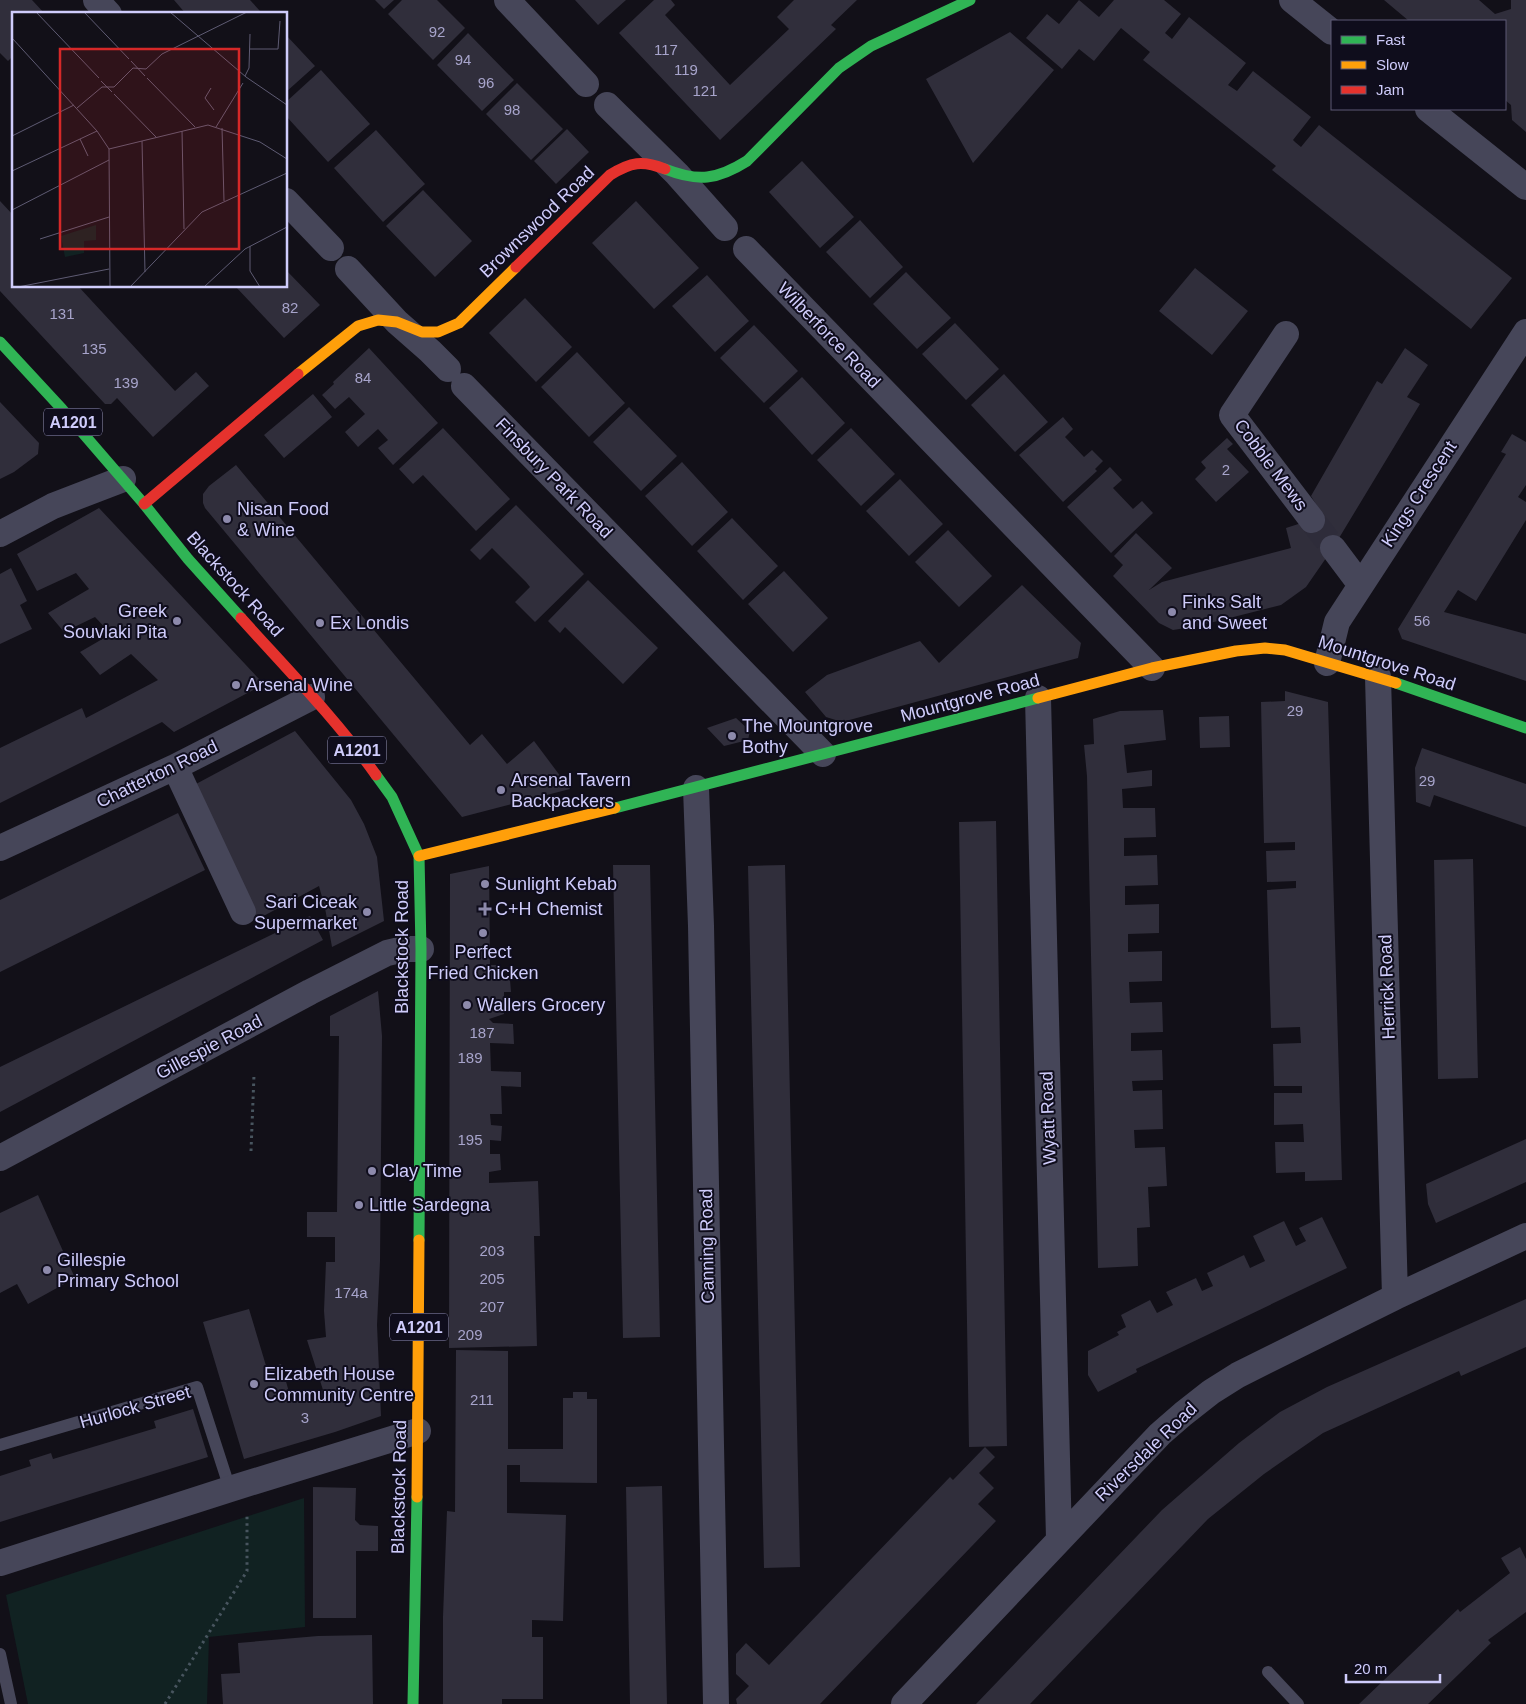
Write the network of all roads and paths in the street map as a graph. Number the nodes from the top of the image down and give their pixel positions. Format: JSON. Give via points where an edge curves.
{"nodes":[{"id":1,"x":96,"y":0,"type":"edge"},
{"id":2,"x":507,"y":0,"type":"edge"},
{"id":3,"x":970,"y":0,"type":"edge"},
{"id":4,"x":1292,"y":0,"type":"edge"},
{"id":5,"x":107,"y":12,"type":"edge"},
{"id":6,"x":1331,"y":31,"type":"edge"},
{"id":7,"x":586,"y":84,"type":"joint"},
{"id":8,"x":607,"y":105,"type":"joint"},
{"id":9,"x":1429,"y":110,"type":"edge"},
{"id":10,"x":677,"y":174,"type":"junction"},
{"id":11,"x":1526,"y":187,"type":"edge"},
{"id":12,"x":288,"y":203,"type":"edge"},
{"id":13,"x":725,"y":228,"type":"joint"},
{"id":14,"x":331,"y":248,"type":"joint"},
{"id":15,"x":746,"y":249,"type":"joint"},
{"id":16,"x":348,"y":269,"type":"joint"},
{"id":17,"x":396,"y":322,"type":"junction"},
{"id":18,"x":1526,"y":332,"type":"edge"},
{"id":19,"x":1286,"y":334,"type":"dead end"},
{"id":20,"x":0,"y":342,"type":"edge"},
{"id":21,"x":123,"y":479,"type":"junction"},
{"id":22,"x":144,"y":504,"type":"junction"},
{"id":23,"x":1312,"y":520,"type":"tunnel mouth"},
{"id":24,"x":0,"y":534,"type":"edge"},
{"id":25,"x":1333,"y":548,"type":"tunnel mouth"},
{"id":26,"x":1360,"y":584,"type":"junction"},
{"id":27,"x":1327,"y":663,"type":"junction"},
{"id":28,"x":1152,"y":668,"type":"junction"},
{"id":29,"x":1378,"y":677,"type":"junction"},
{"id":30,"x":312,"y":697,"type":"junction"},
{"id":31,"x":1038,"y":698,"type":"junction"},
{"id":32,"x":1526,"y":728,"type":"edge"},
{"id":33,"x":823,"y":754,"type":"junction"},
{"id":34,"x":175,"y":767,"type":"junction"},
{"id":35,"x":696,"y":788,"type":"junction"},
{"id":36,"x":0,"y":848,"type":"edge"},
{"id":37,"x":419,"y":856,"type":"junction"},
{"id":38,"x":243,"y":912,"type":"dead end"},
{"id":39,"x":421,"y":949,"type":"junction"},
{"id":40,"x":254,"y":1075,"type":"dead end"},
{"id":41,"x":251,"y":1151,"type":"dead end"},
{"id":42,"x":0,"y":1158,"type":"edge"},
{"id":43,"x":1526,"y":1236,"type":"edge"},
{"id":44,"x":1395,"y":1297,"type":"junction"},
{"id":45,"x":418,"y":1431,"type":"junction"},
{"id":46,"x":0,"y":1445,"type":"edge"},
{"id":47,"x":239,"y":1486,"type":"junction"},
{"id":48,"x":1059,"y":1539,"type":"junction"},
{"id":49,"x":0,"y":1563,"type":"edge"},
{"id":50,"x":0,"y":1654,"type":"edge"},
{"id":51,"x":1268,"y":1672,"type":"dead end"},
{"id":52,"x":10,"y":1704,"type":"edge"},
{"id":53,"x":165,"y":1704,"type":"edge"},
{"id":54,"x":413,"y":1704,"type":"edge"},
{"id":55,"x":716,"y":1704,"type":"edge"},
{"id":56,"x":904,"y":1704,"type":"edge"},
{"id":57,"x":1298,"y":1704,"type":"edge"}],
"edges":[{"from":1,"to":5,"type":"street"},
{"from":2,"to":7,"type":"street","name":"Wilberforce Road"},
{"from":3,"to":10,"type":"main road","name":"Brownswood Road","via":[[871,46],[838,68],[746,161],[732,171],[696,178]]},
{"from":4,"to":6,"type":"street"},
{"from":7,"to":8,"type":"lane","name":"Wilberforce Road"},
{"from":8,"to":10,"type":"street","name":"Wilberforce Road"},
{"from":9,"to":11,"type":"street"},
{"from":10,"to":13,"type":"street","name":"Wilberforce Road"},
{"from":10,"to":17,"type":"main road","name":"Brownswood Road","via":[[644,162],[626,165],[610,175],[459,323],[438,332],[422,332]]},
{"from":12,"to":14,"type":"street","name":"Finsbury Park Road"},
{"from":13,"to":15,"type":"lane","name":"Wilberforce Road"},
{"from":14,"to":16,"type":"lane","name":"Finsbury Park Road"},
{"from":15,"to":28,"type":"street","name":"Wilberforce Road"},
{"from":16,"to":17,"type":"street","name":"Finsbury Park Road"},
{"from":17,"to":22,"type":"main road","name":"Brownswood Road","via":[[378,320],[358,326]]},
{"from":17,"to":33,"type":"street","name":"Finsbury Park Road","via":[[430,351]]},
{"from":18,"to":26,"type":"street","name":"Kings Crescent"},
{"from":19,"to":23,"type":"street","name":"Cobble Mews","via":[[1232,415]]},
{"from":20,"to":21,"type":"main road","name":"Blackstock Road","number":"A1201"},
{"from":21,"to":22,"type":"main road","name":"Blackstock Road","number":"A1201"},
{"from":21,"to":24,"type":"street","via":[[53,506]]},
{"from":22,"to":30,"type":"main road","name":"Blackstock Road","number":"A1201","via":[[188,559]]},
{"from":25,"to":26,"type":"street"},
{"from":26,"to":27,"type":"street","name":"Kings Crescent","via":[[1337,622]]},
{"from":27,"to":28,"type":"main road","name":"Mountgrove Road","via":[[1285,650],[1264,648]]},
{"from":27,"to":29,"type":"main road","name":"Mountgrove Road"},
{"from":28,"to":31,"type":"main road","name":"Mountgrove Road"},
{"from":29,"to":32,"type":"main road","name":"Mountgrove Road"},
{"from":29,"to":44,"type":"street","name":"Herrick Road"},
{"from":30,"to":34,"type":"street","name":"Chatterton Road"},
{"from":30,"to":37,"type":"main road","name":"Blackstock Road","number":"A1201","via":[[365,759],[392,797]]},
{"from":31,"to":33,"type":"main road","name":"Mountgrove Road"},
{"from":31,"to":48,"type":"street","name":"Wyatt Road"},
{"from":33,"to":35,"type":"main road","name":"Mountgrove Road"},
{"from":34,"to":36,"type":"street","name":"Chatterton Road"},
{"from":34,"to":38,"type":"street"},
{"from":35,"to":37,"type":"main road","name":"Mountgrove Road"},
{"from":35,"to":55,"type":"street","name":"Canning Road"},
{"from":37,"to":39,"type":"main road","name":"Blackstock Road","number":"A1201"},
{"from":39,"to":42,"type":"street","name":"Gillespie Road","via":[[387,953]]},
{"from":39,"to":45,"type":"main road","name":"Blackstock Road","number":"A1201"},
{"from":40,"to":41,"type":"path"},
{"from":43,"to":44,"type":"street","name":"Riversdale Road"},
{"from":44,"to":48,"type":"street","name":"Riversdale Road","via":[[1211,1392],[1160,1434]]},
{"from":45,"to":47,"type":"street"},
{"from":45,"to":54,"type":"main road","name":"Blackstock Road","number":"A1201"},
{"from":46,"to":47,"type":"lane","name":"Hurlock Street","via":[[197,1387]]},
{"from":47,"to":49,"type":"street"},
{"from":47,"to":53,"type":"path","via":[[247,1572]]},
{"from":48,"to":56,"type":"street","name":"Riversdale Road"},
{"from":50,"to":52,"type":"lane"},
{"from":51,"to":57,"type":"lane"}]}
